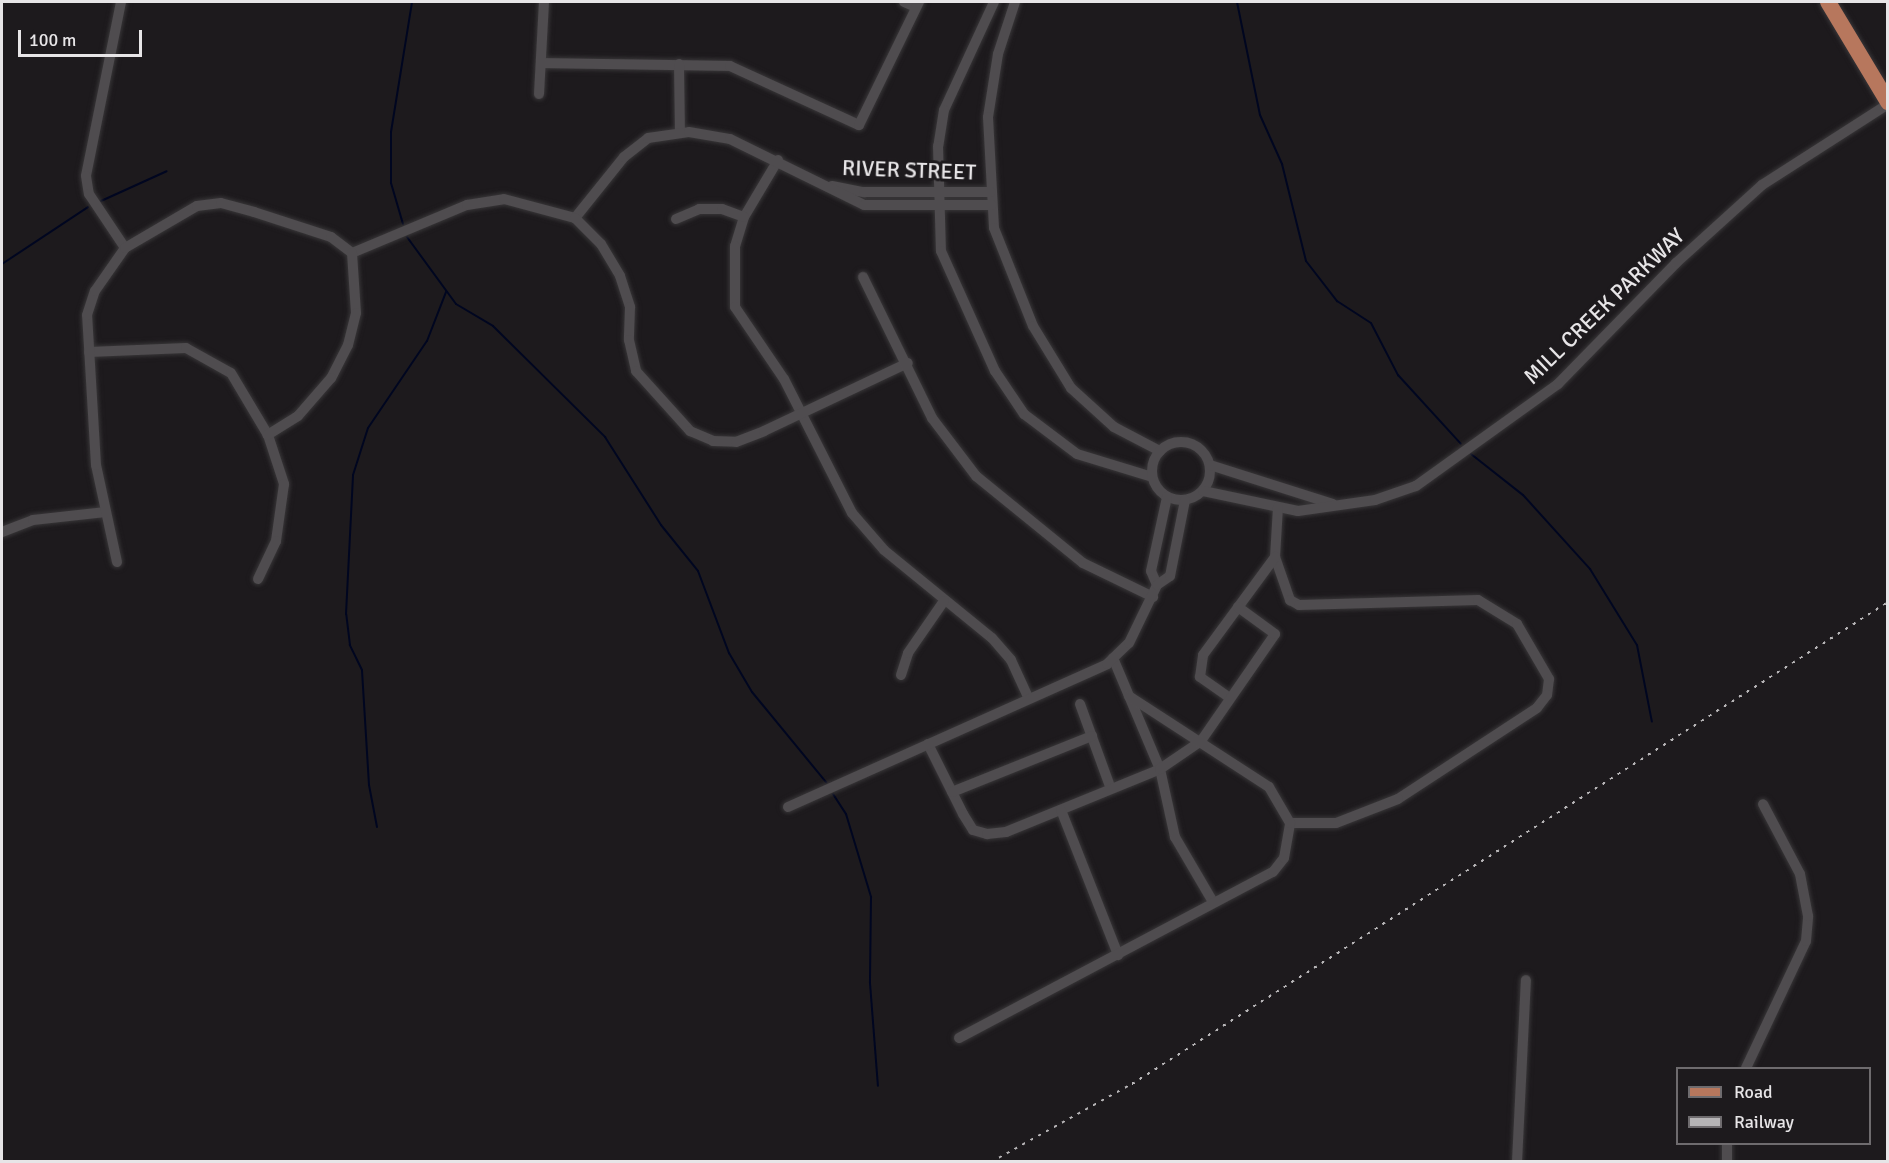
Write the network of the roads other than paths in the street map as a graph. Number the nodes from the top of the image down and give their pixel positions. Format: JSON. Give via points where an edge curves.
{"nodes":[{"id":1,"x":122,"y":2,"type":"edge"},
{"id":2,"x":544,"y":2,"type":"edge"},
{"id":3,"x":904,"y":2,"type":"edge"},
{"id":4,"x":994,"y":2,"type":"edge"},
{"id":5,"x":1016,"y":2,"type":"edge"},
{"id":6,"x":1828,"y":2,"type":"edge"},
{"id":7,"x":917,"y":4,"type":"edge"},
{"id":8,"x":543,"y":63,"type":"junction"},
{"id":9,"x":679,"y":64,"type":"junction"},
{"id":10,"x":539,"y":94,"type":"dead end"},
{"id":11,"x":1887,"y":103,"type":"edge"},
{"id":12,"x":680,"y":133,"type":"junction"},
{"id":13,"x":778,"y":160,"type":"junction"},
{"id":14,"x":826,"y":185,"type":"junction"},
{"id":15,"x":991,"y":192,"type":"junction"},
{"id":16,"x":937,"y":194,"type":"junction"},
{"id":17,"x":937,"y":206,"type":"junction"},
{"id":18,"x":992,"y":206,"type":"junction"},
{"id":19,"x":744,"y":217,"type":"junction"},
{"id":20,"x":576,"y":218,"type":"junction"},
{"id":21,"x":676,"y":219,"type":"dead end"},
{"id":22,"x":125,"y":248,"type":"junction"},
{"id":23,"x":352,"y":253,"type":"junction"},
{"id":24,"x":863,"y":278,"type":"dead end"},
{"id":25,"x":89,"y":352,"type":"junction"},
{"id":26,"x":908,"y":363,"type":"junction"},
{"id":27,"x":801,"y":413,"type":"junction"},
{"id":28,"x":268,"y":435,"type":"junction"},
{"id":29,"x":1160,"y":451,"type":"junction"},
{"id":30,"x":1210,"y":465,"type":"junction"},
{"id":31,"x":1152,"y":477,"type":"junction"},
{"id":32,"x":1203,"y":491,"type":"junction"},
{"id":33,"x":1167,"y":496,"type":"junction"},
{"id":34,"x":1185,"y":500,"type":"junction"},
{"id":35,"x":1333,"y":504,"type":"junction"},
{"id":36,"x":1278,"y":507,"type":"junction"},
{"id":37,"x":106,"y":512,"type":"junction"},
{"id":38,"x":2,"y":532,"type":"edge"},
{"id":39,"x":1275,"y":557,"type":"junction"},
{"id":40,"x":117,"y":562,"type":"dead end"},
{"id":41,"x":258,"y":579,"type":"dead end"},
{"id":42,"x":1157,"y":585,"type":"junction"},
{"id":43,"x":1153,"y":597,"type":"junction"},
{"id":44,"x":944,"y":601,"type":"junction"},
{"id":45,"x":1238,"y":607,"type":"junction"},
{"id":46,"x":1113,"y":658,"type":"junction"},
{"id":47,"x":901,"y":675,"type":"dead end"},
{"id":48,"x":1129,"y":696,"type":"junction"},
{"id":49,"x":1028,"y":698,"type":"junction"},
{"id":50,"x":1230,"y":698,"type":"junction"},
{"id":51,"x":1080,"y":704,"type":"dead end"},
{"id":52,"x":1092,"y":736,"type":"junction"},
{"id":53,"x":1201,"y":741,"type":"junction"},
{"id":54,"x":928,"y":744,"type":"junction"},
{"id":55,"x":1160,"y":769,"type":"junction"},
{"id":56,"x":1111,"y":789,"type":"junction"},
{"id":57,"x":952,"y":792,"type":"junction"},
{"id":58,"x":1763,"y":804,"type":"dead end"},
{"id":59,"x":788,"y":807,"type":"dead end"},
{"id":60,"x":1061,"y":810,"type":"junction"},
{"id":61,"x":1290,"y":823,"type":"junction"},
{"id":62,"x":1213,"y":902,"type":"junction"},
{"id":63,"x":1118,"y":956,"type":"junction"},
{"id":64,"x":1526,"y":980,"type":"dead end"},
{"id":65,"x":959,"y":1038,"type":"dead end"},
{"id":66,"x":1746,"y":1067,"type":"edge"},
{"id":67,"x":1727,"y":1145,"type":"edge"},
{"id":68,"x":1517,"y":1161,"type":"edge"},
{"id":69,"x":1726,"y":1161,"type":"edge"}],
"edges":[{"from":1,"to":22,"type":"street","via":[[86,176],[89,194]]},
{"from":2,"to":8,"type":"street"},
{"from":3,"to":7,"type":"street"},
{"from":4,"to":16,"type":"street","via":[[944,110]]},
{"from":5,"to":15,"type":"street","via":[[999,54],[988,117]]},
{"from":6,"to":11,"type":"main road"},
{"from":7,"to":9,"type":"street","via":[[859,125],[730,66]]},
{"from":8,"to":9,"type":"street"},
{"from":8,"to":10,"type":"street"},
{"from":9,"to":12,"type":"street"},
{"from":11,"to":35,"type":"street","name":"MILL CREEK PARKWAY","via":[[1762,185],[1676,263],[1558,384],[1416,486],[1375,500]]},
{"from":12,"to":13,"type":"street","name":"RIVER STREET","via":[[730,139]]},
{"from":12,"to":20,"type":"street","name":"RIVER STREET","via":[[648,138],[624,157]]},
{"from":13,"to":14,"type":"street","name":"RIVER STREET"},
{"from":13,"to":19,"type":"street"},
{"from":14,"to":16,"type":"street","name":"RIVER STREET"},
{"from":14,"to":17,"type":"street","name":"RIVER STREET","via":[[864,205]]},
{"from":15,"to":16,"type":"street","name":"RIVER STREET"},
{"from":15,"to":18,"type":"street"},
{"from":16,"to":17,"type":"street"},
{"from":17,"to":18,"type":"street","name":"RIVER STREET"},
{"from":17,"to":31,"type":"street","via":[[941,251],[954,286],[995,371],[1024,414],[1077,454]]},
{"from":18,"to":29,"type":"street","via":[[1007,270],[1071,388],[1114,428]]},
{"from":19,"to":21,"type":"street","via":[[722,209],[699,209]]},
{"from":19,"to":27,"type":"street","via":[[735,246],[735,307]]},
{"from":20,"to":23,"type":"street","via":[[504,199],[467,205]]},
{"from":20,"to":27,"type":"street","via":[[601,244],[620,276],[630,307],[629,340],[636,371],[690,431],[736,442]]},
{"from":22,"to":23,"type":"street","via":[[197,206],[221,203],[331,237]]},
{"from":22,"to":25,"type":"street","via":[[95,291],[87,315]]},
{"from":23,"to":28,"type":"street","via":[[356,313],[348,345],[331,378],[298,416]]},
{"from":24,"to":26,"type":"street"},
{"from":25,"to":28,"type":"street","via":[[143,347],[202,353],[231,373]]},
{"from":25,"to":37,"type":"street","via":[[96,465]]},
{"from":26,"to":27,"type":"street"},
{"from":26,"to":43,"type":"street","via":[[932,418],[976,476],[1083,563]]},
{"from":27,"to":44,"type":"street","via":[[852,513],[884,550]]},
{"from":28,"to":41,"type":"street","via":[[284,484],[269,565]]},
{"from":29,"to":30,"type":"street","via":[[1186,442],[1203,452]]},
{"from":29,"to":31,"type":"street"},
{"from":30,"to":32,"type":"street"},
{"from":30,"to":35,"type":"street"},
{"from":31,"to":33,"type":"street"},
{"from":32,"to":34,"type":"street"},
{"from":32,"to":36,"type":"street","name":"MILL CREEK PARKWAY"},
{"from":33,"to":34,"type":"street"},
{"from":33,"to":42,"type":"street","via":[[1150,571]]},
{"from":34,"to":42,"type":"street","via":[[1170,576]]},
{"from":35,"to":36,"type":"street","name":"MILL CREEK PARKWAY","via":[[1298,511]]},
{"from":36,"to":39,"type":"street"},
{"from":37,"to":38,"type":"street","via":[[33,520]]},
{"from":37,"to":40,"type":"street"},
{"from":39,"to":45,"type":"street"},
{"from":39,"to":61,"type":"street","via":[[1290,600],[1299,605],[1458,599],[1495,606],[1533,643],[1550,679],[1547,695],[1537,708],[1398,799],[1356,819]]},
{"from":42,"to":43,"type":"street"},
{"from":43,"to":46,"type":"street","via":[[1129,643]]},
{"from":44,"to":47,"type":"street","via":[[908,653]]},
{"from":44,"to":49,"type":"street","via":[[992,638],[1011,660]]},
{"from":45,"to":50,"type":"street","via":[[1199,667],[1200,677]]},
{"from":45,"to":50,"type":"street","via":[[1275,634]]},
{"from":46,"to":48,"type":"street"},
{"from":46,"to":49,"type":"street"},
{"from":48,"to":53,"type":"street"},
{"from":48,"to":55,"type":"street"},
{"from":49,"to":54,"type":"street"},
{"from":50,"to":53,"type":"street"},
{"from":51,"to":52,"type":"street"},
{"from":52,"to":56,"type":"street"},
{"from":52,"to":57,"type":"street"},
{"from":53,"to":55,"type":"street"},
{"from":53,"to":61,"type":"street","via":[[1269,787]]},
{"from":54,"to":57,"type":"street"},
{"from":54,"to":59,"type":"street"},
{"from":55,"to":56,"type":"street"},
{"from":55,"to":62,"type":"street","via":[[1175,837]]},
{"from":56,"to":60,"type":"street"},
{"from":57,"to":60,"type":"street","via":[[973,830],[987,834],[1006,832]]},
{"from":58,"to":66,"type":"street","via":[[1800,874],[1808,916],[1806,941]]},
{"from":60,"to":63,"type":"street"},
{"from":61,"to":62,"type":"street","via":[[1289,843],[1273,872]]},
{"from":62,"to":63,"type":"street"},
{"from":63,"to":65,"type":"street"},
{"from":64,"to":68,"type":"street"},
{"from":67,"to":69,"type":"street"}]}
